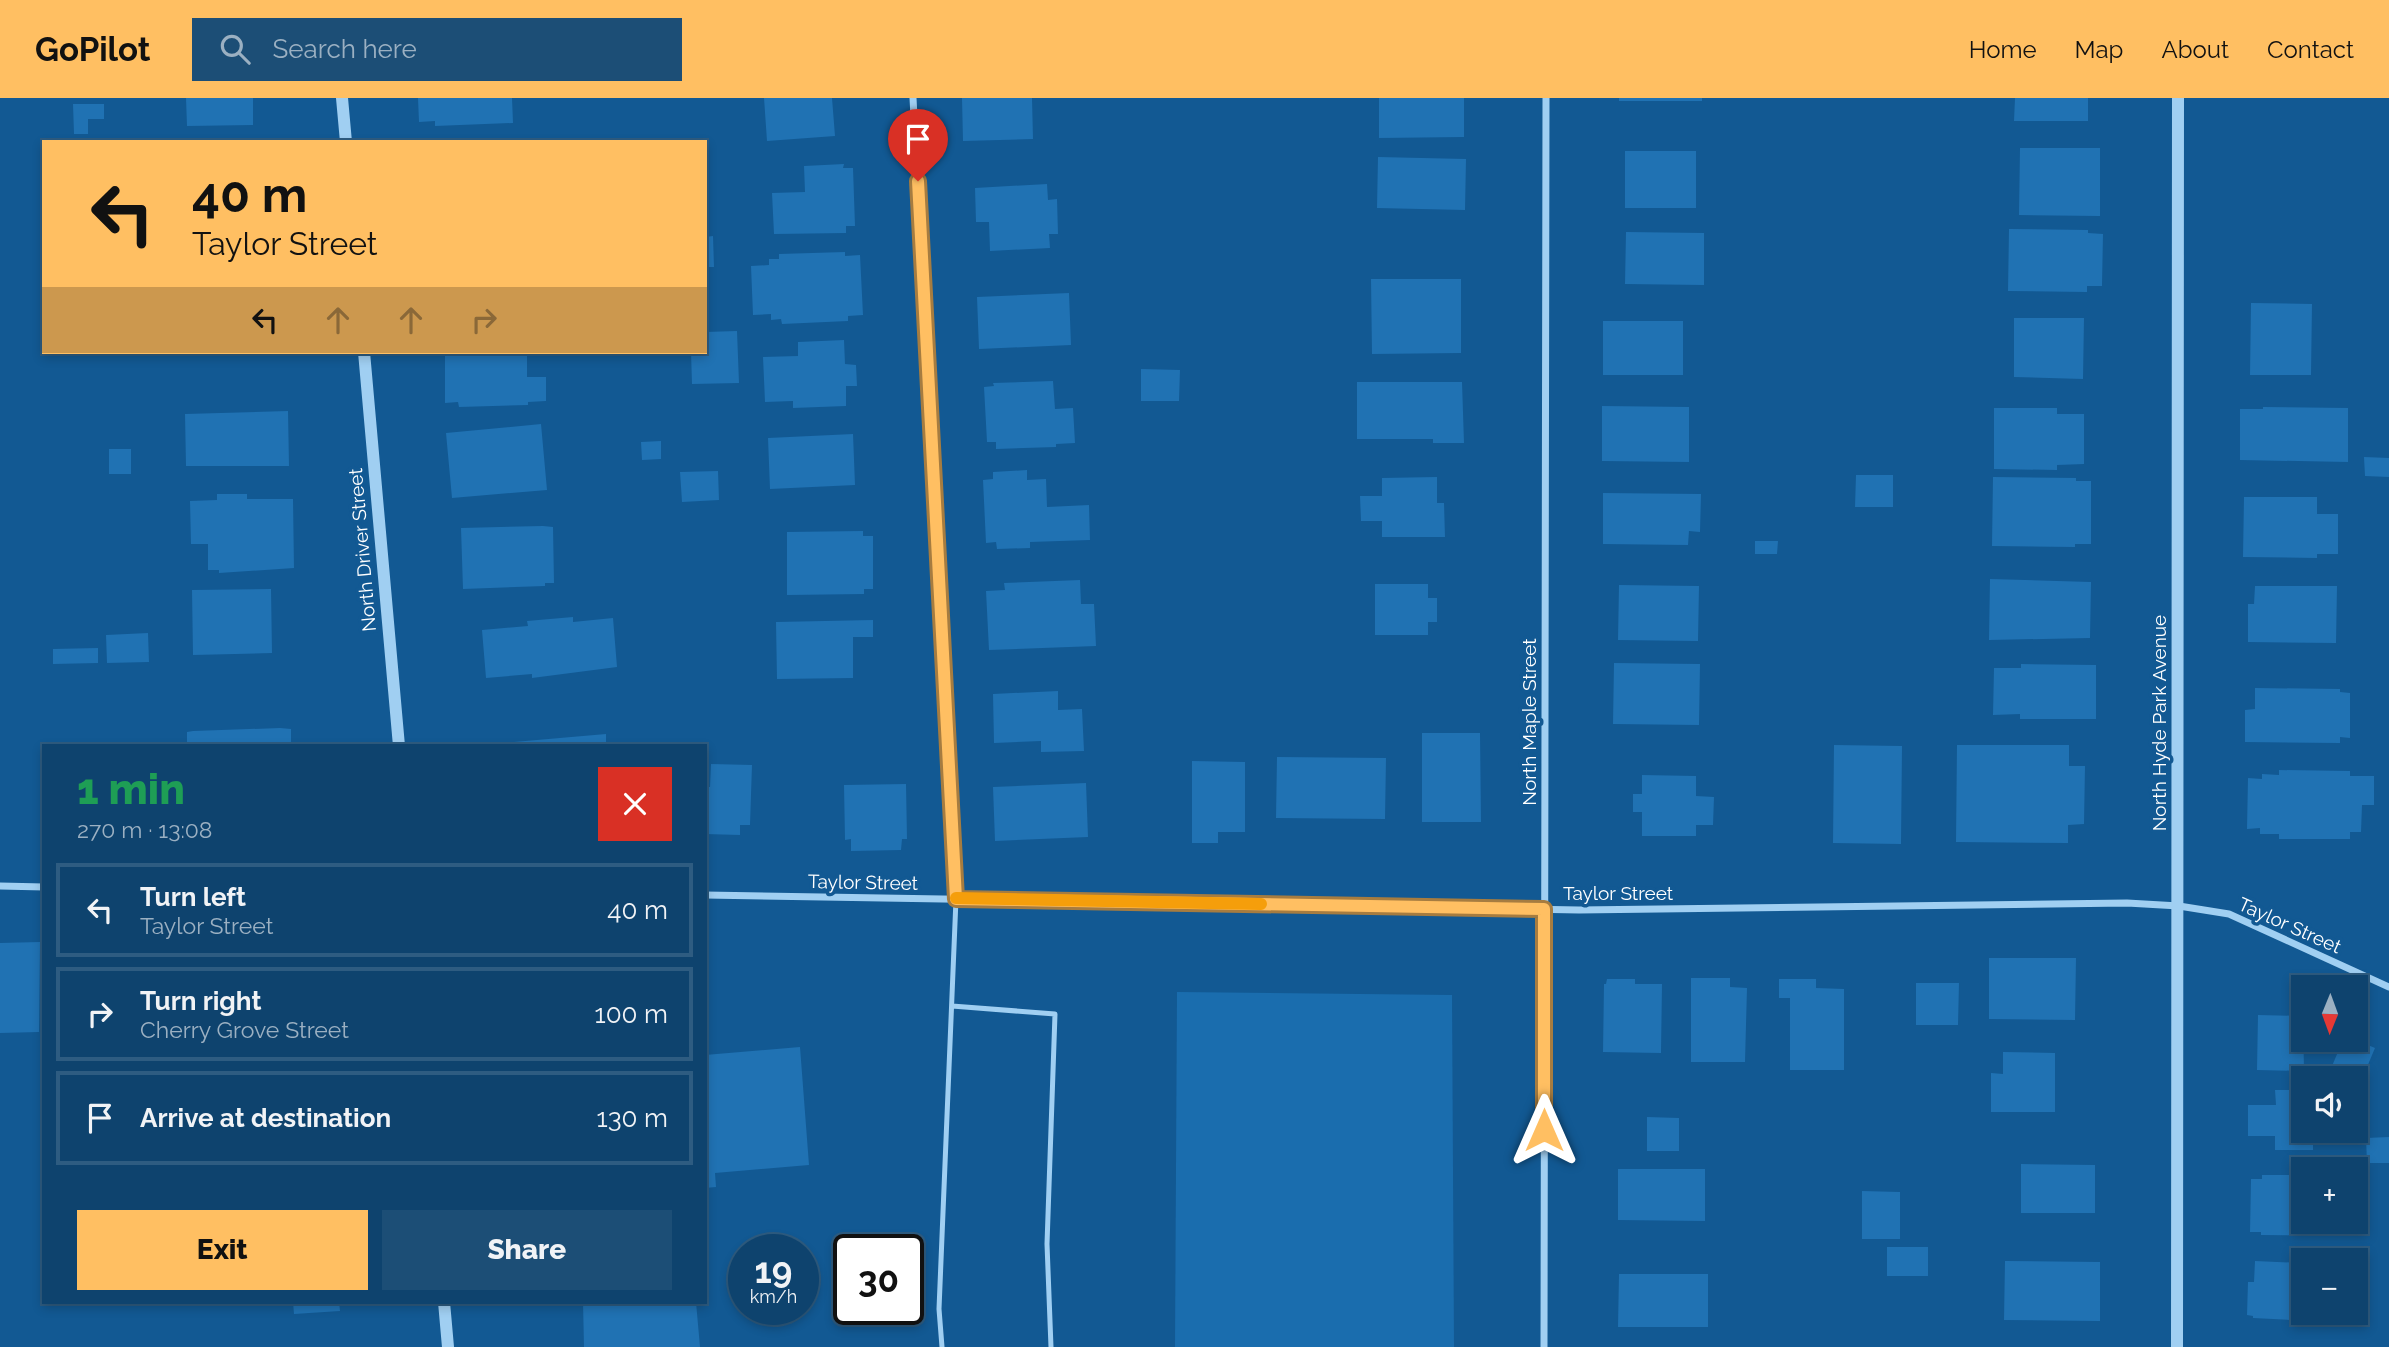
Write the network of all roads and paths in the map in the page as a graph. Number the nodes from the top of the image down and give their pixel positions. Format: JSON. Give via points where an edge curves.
{"nodes":[{"id":1,"x":342,"y":98,"type":"edge"},
{"id":2,"x":914,"y":98,"type":"edge"},
{"id":3,"x":1546,"y":98,"type":"edge"},
{"id":4,"x":2178,"y":98,"type":"edge"},
{"id":5,"x":346,"y":140,"type":"edge"},
{"id":6,"x":364,"y":354,"type":"edge"},
{"id":7,"x":399,"y":744,"type":"edge"},
{"id":8,"x":0,"y":887,"type":"edge"},
{"id":9,"x":42,"y":887,"type":"edge"},
{"id":10,"x":707,"y":895,"type":"edge"},
{"id":11,"x":956,"y":899,"type":"junction"},
{"id":12,"x":2179,"y":906,"type":"junction"},
{"id":13,"x":1544,"y":909,"type":"junction"},
{"id":14,"x":2389,"y":987,"type":"edge"},
{"id":15,"x":952,"y":1006,"type":"junction"},
{"id":16,"x":444,"y":1304,"type":"edge"},
{"id":17,"x":448,"y":1347,"type":"edge"},
{"id":18,"x":942,"y":1347,"type":"edge"},
{"id":19,"x":1051,"y":1347,"type":"edge"},
{"id":20,"x":1544,"y":1347,"type":"edge"},
{"id":21,"x":2177,"y":1347,"type":"edge"}],
"edges":[{"from":1,"to":5,"type":"street"},
{"from":2,"to":11,"type":"street"},
{"from":3,"to":13,"type":"street","name":"North Maple Street"},
{"from":4,"to":12,"type":"street","name":"North Hyde Park Avenue"},
{"from":6,"to":7,"type":"street","name":"North Driver Street"},
{"from":8,"to":9,"type":"street"},
{"from":10,"to":11,"type":"street","name":"Taylor Street"},
{"from":11,"to":13,"type":"street","name":"Taylor Street"},
{"from":11,"to":15,"type":"lane"},
{"from":12,"to":13,"type":"street","name":"Taylor Street"},
{"from":12,"to":14,"type":"street","name":"Taylor Street","via":[[2229,914]]},
{"from":12,"to":21,"type":"street","name":"North Hyde Park Avenue"},
{"from":13,"to":20,"type":"street","name":"North Maple Street"},
{"from":15,"to":18,"type":"lane","via":[[939,1309]]},
{"from":15,"to":19,"type":"lane","via":[[1055,1014],[1047,1244]]},
{"from":16,"to":17,"type":"street"}]}
